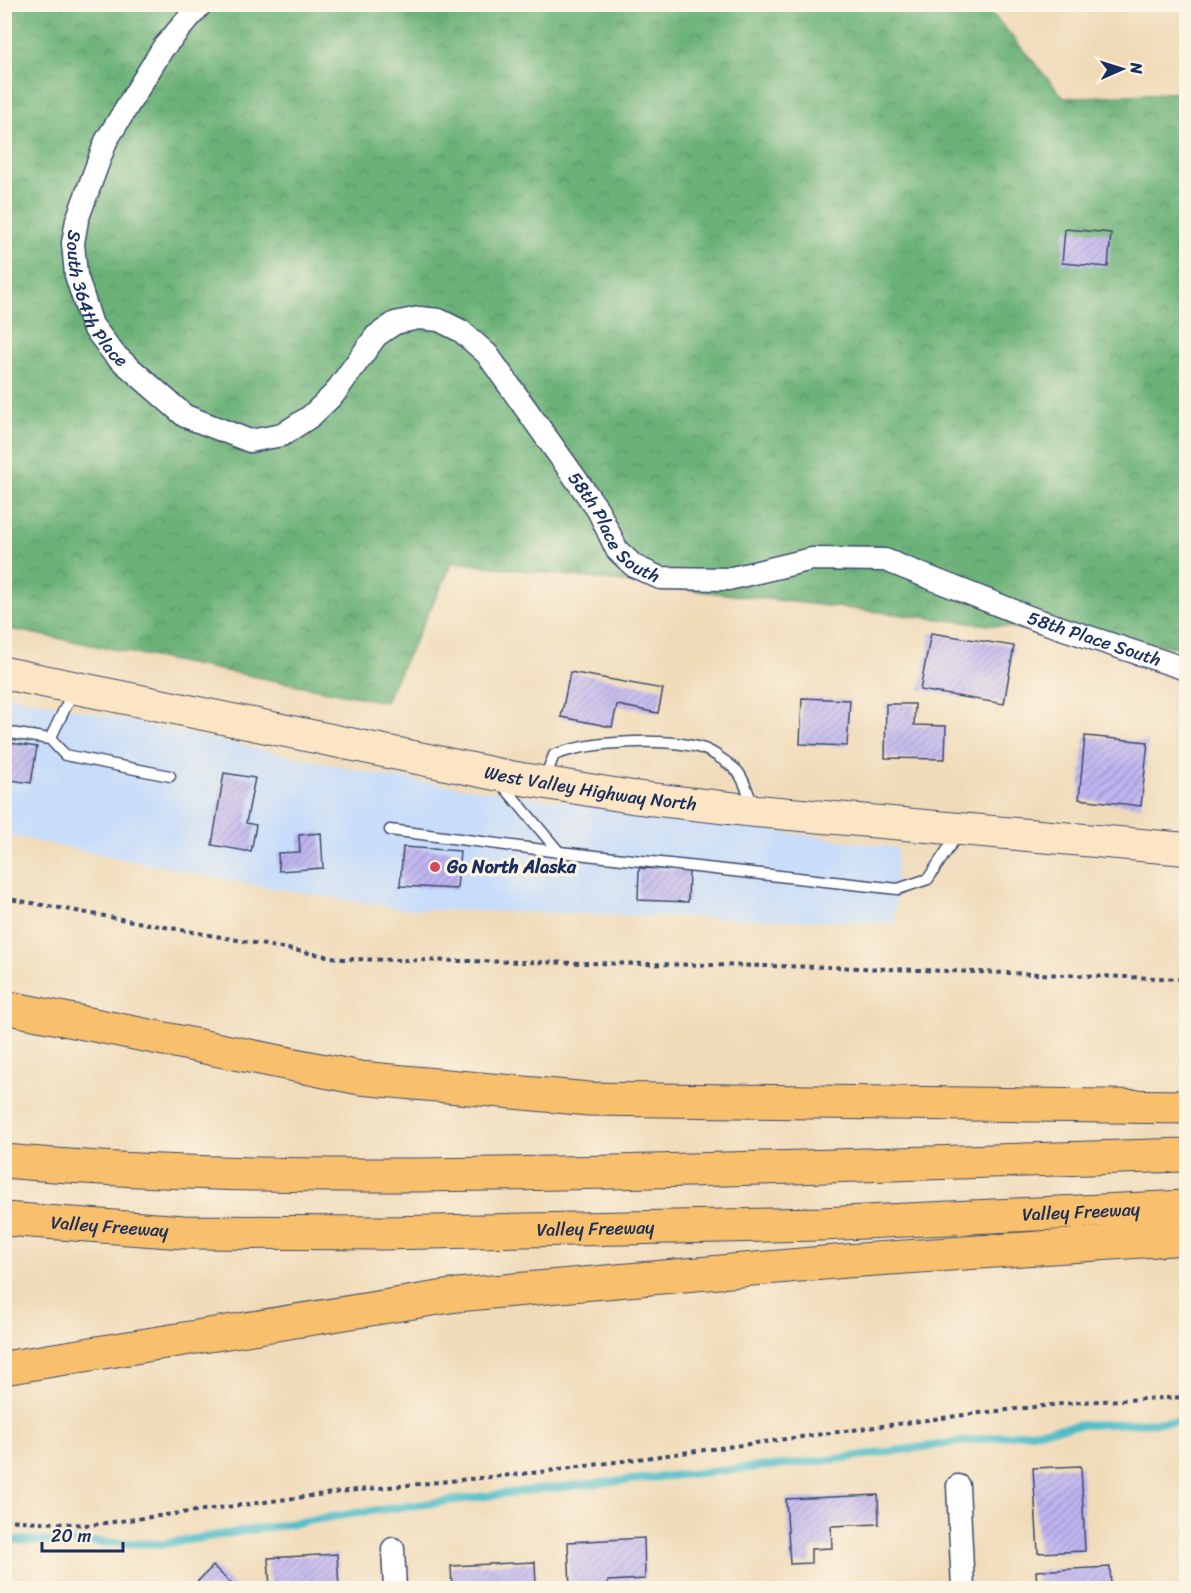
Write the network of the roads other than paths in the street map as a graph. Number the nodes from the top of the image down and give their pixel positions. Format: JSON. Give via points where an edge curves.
{"nodes":[{"id":1,"x":201,"y":4,"type":"edge"},
{"id":2,"x":185,"y":416,"type":"joint"},
{"id":3,"x":1186,"y":669,"type":"edge"},
{"id":4,"x":4,"y":673,"type":"edge"},
{"id":5,"x":71,"y":687,"type":"junction"},
{"id":6,"x":4,"y":732,"type":"edge"},
{"id":7,"x":50,"y":740,"type":"junction"},
{"id":8,"x":493,"y":774,"type":"junction"},
{"id":9,"x":170,"y":776,"type":"dead end"},
{"id":10,"x":543,"y":783,"type":"junction"},
{"id":11,"x":756,"y":811,"type":"junction"},
{"id":12,"x":961,"y":829,"type":"junction"},
{"id":13,"x":390,"y":830,"type":"dead end"},
{"id":14,"x":1186,"y":849,"type":"edge"},
{"id":15,"x":559,"y":852,"type":"junction"},
{"id":16,"x":4,"y":1007,"type":"edge"},
{"id":17,"x":1186,"y":1107,"type":"edge"},
{"id":18,"x":1186,"y":1155,"type":"edge"},
{"id":19,"x":4,"y":1161,"type":"edge"},
{"id":20,"x":1186,"y":1207,"type":"edge"},
{"id":21,"x":4,"y":1219,"type":"edge"},
{"id":22,"x":1186,"y":1238,"type":"edge"},
{"id":23,"x":4,"y":1368,"type":"edge"},
{"id":24,"x":958,"y":1486,"type":"dead end"},
{"id":25,"x":393,"y":1549,"type":"dead end"},
{"id":26,"x":395,"y":1588,"type":"edge"},
{"id":27,"x":963,"y":1588,"type":"edge"}],
"edges":[{"from":1,"to":2,"type":"street","name":"South 364th Place","via":[[162,48],[106,141],[77,220],[73,243],[76,275],[92,325],[114,354]]},
{"from":2,"to":3,"type":"street","name":"58th Place South","via":[[250,441],[282,435],[312,416],[334,394],[376,336],[395,323],[419,318],[439,320],[461,331],[487,354],[598,510],[617,550],[634,566],[660,578],[728,579],[812,559],[885,560],[971,596]]},
{"from":4,"to":5,"type":"main road","name":"West Valley Highway North"},
{"from":5,"to":7,"type":"lane"},
{"from":5,"to":8,"type":"main road","name":"West Valley Highway North"},
{"from":6,"to":7,"type":"lane"},
{"from":7,"to":9,"type":"lane","via":[[65,755]]},
{"from":8,"to":10,"type":"main road","name":"West Valley Highway North"},
{"from":8,"to":15,"type":"lane"},
{"from":10,"to":11,"type":"main road","name":"West Valley Highway North","via":[[632,798]]},
{"from":10,"to":11,"type":"lane","via":[[554,755],[572,748],[617,744],[692,747],[706,749],[738,772]]},
{"from":11,"to":12,"type":"main road","name":"West Valley Highway North"},
{"from":12,"to":14,"type":"main road","name":"West Valley Highway North"},
{"from":12,"to":15,"type":"lane","via":[[928,879],[898,889]]},
{"from":13,"to":15,"type":"lane"},
{"from":16,"to":17,"type":"highway","via":[[360,1078],[589,1099]]},
{"from":18,"to":19,"type":"highway","via":[[901,1166],[380,1177],[250,1175]]},
{"from":20,"to":21,"type":"highway","name":"Valley Freeway","via":[[821,1224],[383,1233],[184,1232]]},
{"from":22,"to":23,"type":"highway","via":[[834,1262],[456,1295]]},
{"from":24,"to":27,"type":"street"},
{"from":25,"to":26,"type":"street"}]}
